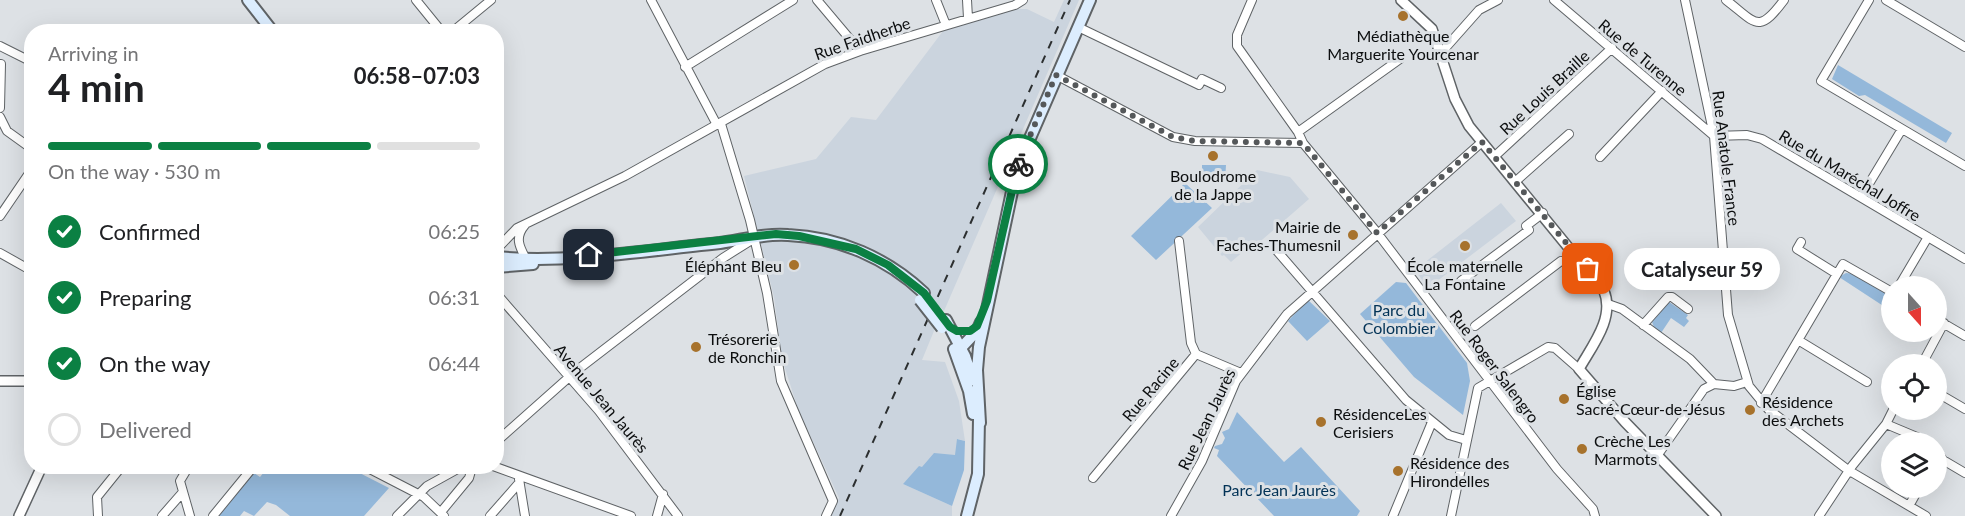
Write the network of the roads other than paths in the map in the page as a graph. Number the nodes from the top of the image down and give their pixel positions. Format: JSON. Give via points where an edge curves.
{"nodes":[{"id":1,"x":248,"y":0,"type":"edge"},
{"id":2,"x":416,"y":0,"type":"edge"},
{"id":3,"x":490,"y":0,"type":"edge"},
{"id":4,"x":793,"y":0,"type":"edge"},
{"id":5,"x":817,"y":0,"type":"edge"},
{"id":6,"x":936,"y":0,"type":"edge"},
{"id":7,"x":967,"y":0,"type":"edge"},
{"id":8,"x":1023,"y":0,"type":"edge"},
{"id":9,"x":1090,"y":0,"type":"edge"},
{"id":10,"x":1252,"y":0,"type":"edge"},
{"id":11,"x":1401,"y":0,"type":"edge"},
{"id":12,"x":1498,"y":0,"type":"edge"},
{"id":13,"x":1554,"y":0,"type":"edge"},
{"id":14,"x":1685,"y":0,"type":"edge"},
{"id":15,"x":1726,"y":0,"type":"edge"},
{"id":16,"x":1784,"y":0,"type":"edge"},
{"id":17,"x":1869,"y":0,"type":"edge"},
{"id":18,"x":1886,"y":0,"type":"edge"},
{"id":19,"x":652,"y":1,"type":"edge"},
{"id":20,"x":968,"y":18,"type":"junction"},
{"id":21,"x":267,"y":24,"type":"edge"},
{"id":22,"x":436,"y":24,"type":"edge"},
{"id":23,"x":462,"y":24,"type":"edge"},
{"id":24,"x":946,"y":25,"type":"junction"},
{"id":25,"x":1078,"y":27,"type":"junction"},
{"id":26,"x":0,"y":46,"type":"edge"},
{"id":27,"x":1965,"y":47,"type":"edge"},
{"id":28,"x":1612,"y":48,"type":"junction"},
{"id":29,"x":860,"y":51,"type":"junction"},
{"id":30,"x":1440,"y":54,"type":"junction"},
{"id":31,"x":24,"y":58,"type":"edge"},
{"id":32,"x":1400,"y":59,"type":"dead end"},
{"id":33,"x":1,"y":64,"type":"edge"},
{"id":34,"x":685,"y":67,"type":"junction"},
{"id":35,"x":1056,"y":75,"type":"junction"},
{"id":36,"x":1221,"y":88,"type":"dead end"},
{"id":37,"x":1662,"y":91,"type":"junction"},
{"id":38,"x":0,"y":108,"type":"edge"},
{"id":39,"x":0,"y":117,"type":"edge"},
{"id":40,"x":719,"y":125,"type":"junction"},
{"id":41,"x":1902,"y":129,"type":"junction"},
{"id":42,"x":1298,"y":132,"type":"junction"},
{"id":43,"x":1569,"y":134,"type":"dead end"},
{"id":44,"x":1714,"y":136,"type":"junction"},
{"id":45,"x":1482,"y":142,"type":"junction"},
{"id":46,"x":24,"y":143,"type":"edge"},
{"id":47,"x":1303,"y":143,"type":"junction"},
{"id":48,"x":1495,"y":156,"type":"junction"},
{"id":49,"x":1600,"y":157,"type":"dead end"},
{"id":50,"x":1965,"y":166,"type":"edge"},
{"id":51,"x":24,"y":180,"type":"edge"},
{"id":52,"x":1516,"y":181,"type":"junction"},
{"id":53,"x":1861,"y":198,"type":"junction"},
{"id":54,"x":3,"y":205,"type":"edge"},
{"id":55,"x":1543,"y":213,"type":"junction"},
{"id":56,"x":0,"y":216,"type":"edge"},
{"id":57,"x":528,"y":222,"type":"junction"},
{"id":58,"x":1377,"y":233,"type":"junction"},
{"id":59,"x":1928,"y":237,"type":"junction"},
{"id":60,"x":754,"y":239,"type":"junction"},
{"id":61,"x":504,"y":241,"type":"edge"},
{"id":62,"x":1179,"y":241,"type":"dead end"},
{"id":63,"x":1801,"y":242,"type":"dead end"},
{"id":64,"x":1277,"y":251,"type":"dead end"},
{"id":65,"x":0,"y":253,"type":"edge"},
{"id":66,"x":504,"y":258,"type":"edge"},
{"id":67,"x":1965,"y":259,"type":"edge"},
{"id":68,"x":528,"y":260,"type":"junction"},
{"id":69,"x":1561,"y":261,"type":"dead end"},
{"id":70,"x":504,"y":262,"type":"edge"},
{"id":71,"x":24,"y":266,"type":"edge"},
{"id":72,"x":504,"y":266,"type":"edge"},
{"id":73,"x":1837,"y":273,"type":"junction"},
{"id":74,"x":1905,"y":276,"type":"edge"},
{"id":75,"x":1461,"y":282,"type":"dead end"},
{"id":76,"x":1881,"y":286,"type":"edge"},
{"id":77,"x":1312,"y":290,"type":"junction"},
{"id":78,"x":922,"y":296,"type":"junction"},
{"id":79,"x":987,"y":301,"type":"junction"},
{"id":80,"x":504,"y":303,"type":"edge"},
{"id":81,"x":1608,"y":304,"type":"junction"},
{"id":82,"x":1688,"y":309,"type":"dead end"},
{"id":83,"x":982,"y":318,"type":"junction"},
{"id":84,"x":945,"y":325,"type":"junction"},
{"id":85,"x":1643,"y":325,"type":"junction"},
{"id":86,"x":1947,"y":325,"type":"edge"},
{"id":87,"x":1475,"y":326,"type":"dead end"},
{"id":88,"x":982,"y":334,"type":"junction"},
{"id":89,"x":1965,"y":336,"type":"edge"},
{"id":90,"x":1798,"y":339,"type":"junction"},
{"id":91,"x":960,"y":351,"type":"junction"},
{"id":92,"x":1196,"y":354,"type":"junction"},
{"id":93,"x":1579,"y":369,"type":"junction"},
{"id":94,"x":1241,"y":373,"type":"junction"},
{"id":95,"x":569,"y":377,"type":"junction"},
{"id":96,"x":1488,"y":379,"type":"junction"},
{"id":97,"x":0,"y":381,"type":"edge"},
{"id":98,"x":24,"y":381,"type":"edge"},
{"id":99,"x":1747,"y":382,"type":"junction"},
{"id":100,"x":1867,"y":382,"type":"dead end"},
{"id":101,"x":1714,"y":384,"type":"junction"},
{"id":102,"x":1947,"y":398,"type":"edge"},
{"id":103,"x":1761,"y":403,"type":"junction"},
{"id":104,"x":1965,"y":409,"type":"edge"},
{"id":105,"x":1888,"y":420,"type":"edge"},
{"id":106,"x":1432,"y":422,"type":"junction"},
{"id":107,"x":980,"y":423,"type":"junction"},
{"id":108,"x":1886,"y":424,"type":"junction"},
{"id":109,"x":1905,"y":432,"type":"edge"},
{"id":110,"x":504,"y":435,"type":"edge"},
{"id":111,"x":1466,"y":440,"type":"junction"},
{"id":112,"x":1657,"y":456,"type":"junction"},
{"id":113,"x":1947,"y":462,"type":"edge"},
{"id":114,"x":1848,"y":470,"type":"junction"},
{"id":115,"x":504,"y":472,"type":"edge"},
{"id":116,"x":1965,"y":473,"type":"edge"},
{"id":117,"x":38,"y":474,"type":"edge"},
{"id":118,"x":115,"y":474,"type":"edge"},
{"id":119,"x":183,"y":474,"type":"edge"},
{"id":120,"x":247,"y":474,"type":"edge"},
{"id":121,"x":379,"y":474,"type":"edge"},
{"id":122,"x":447,"y":474,"type":"edge"},
{"id":123,"x":470,"y":474,"type":"edge"},
{"id":124,"x":1093,"y":478,"type":"dead end"},
{"id":125,"x":519,"y":480,"type":"junction"},
{"id":126,"x":183,"y":492,"type":"junction"},
{"id":127,"x":417,"y":494,"type":"junction"},
{"id":128,"x":663,"y":494,"type":"junction"},
{"id":129,"x":1913,"y":498,"type":"edge"},
{"id":130,"x":1909,"y":506,"type":"junction"},
{"id":131,"x":1594,"y":513,"type":"edge"},
{"id":132,"x":442,"y":514,"type":"edge"},
{"id":133,"x":19,"y":516,"type":"edge"},
{"id":134,"x":98,"y":516,"type":"edge"},
{"id":135,"x":162,"y":516,"type":"edge"},
{"id":136,"x":190,"y":516,"type":"edge"},
{"id":137,"x":213,"y":516,"type":"edge"},
{"id":138,"x":397,"y":516,"type":"edge"},
{"id":139,"x":490,"y":516,"type":"edge"},
{"id":140,"x":525,"y":516,"type":"edge"},
{"id":141,"x":631,"y":516,"type":"edge"},
{"id":142,"x":657,"y":516,"type":"edge"},
{"id":143,"x":678,"y":516,"type":"edge"},
{"id":144,"x":826,"y":516,"type":"edge"},
{"id":145,"x":962,"y":516,"type":"edge"},
{"id":146,"x":967,"y":516,"type":"edge"},
{"id":147,"x":1171,"y":516,"type":"edge"},
{"id":148,"x":1393,"y":516,"type":"edge"},
{"id":149,"x":1451,"y":516,"type":"edge"},
{"id":150,"x":1716,"y":516,"type":"edge"},
{"id":151,"x":1819,"y":516,"type":"edge"},
{"id":152,"x":1926,"y":516,"type":"edge"}],
"edges":[{"from":1,"to":21,"type":"main road"},
{"from":2,"to":22,"type":"street"},
{"from":3,"to":23,"type":"street"},
{"from":4,"to":34,"type":"street"},
{"from":5,"to":29,"type":"street"},
{"from":6,"to":24,"type":"street"},
{"from":7,"to":20,"type":"street"},
{"from":8,"to":20,"type":"street","name":"Rue Faidherbe"},
{"from":9,"to":25,"type":"main road"},
{"from":10,"to":42,"type":"street","name":"Rue Roger Salengro","via":[[1237,35],[1237,45]]},
{"from":11,"to":30,"type":"street","via":[[1431,26]]},
{"from":12,"to":30,"type":"street","via":[[1479,10]]},
{"from":13,"to":28,"type":"street","name":"Rue de Turenne"},
{"from":14,"to":44,"type":"street","name":"Rue Anatole France"},
{"from":15,"to":16,"type":"street","via":[[1760,23],[1769,20]]},
{"from":17,"to":41,"type":"street","via":[[1821,81]]},
{"from":18,"to":27,"type":"street"},
{"from":19,"to":34,"type":"street"},
{"from":20,"to":24,"type":"street","name":"Rue Faidherbe"},
{"from":24,"to":29,"type":"street","name":"Rue Faidherbe"},
{"from":25,"to":35,"type":"main road"},
{"from":25,"to":36,"type":"street","via":[[1199,84],[1202,79]]},
{"from":26,"to":31,"type":"street"},
{"from":28,"to":37,"type":"street","name":"Rue de Turenne"},
{"from":28,"to":48,"type":"street","name":"Rue Louis Braille"},
{"from":29,"to":40,"type":"street","name":"Rue Faidherbe","via":[[809,72]]},
{"from":30,"to":45,"type":"street","via":[[1458,105]]},
{"from":32,"to":42,"type":"street"},
{"from":33,"to":38,"type":"street"},
{"from":34,"to":40,"type":"street"},
{"from":35,"to":47,"type":"street","via":[[1173,137]]},
{"from":35,"to":79,"type":"main road","via":[[1017,168]]},
{"from":37,"to":44,"type":"street","name":"Rue de Turenne"},
{"from":37,"to":49,"type":"street"},
{"from":39,"to":46,"type":"street","via":[[7,131]]},
{"from":40,"to":57,"type":"street","name":"Rue Faidherbe"},
{"from":40,"to":60,"type":"street"},
{"from":41,"to":50,"type":"street"},
{"from":41,"to":53,"type":"street"},
{"from":42,"to":47,"type":"street","name":"Rue Roger Salengro"},
{"from":43,"to":52,"type":"street"},
{"from":44,"to":53,"type":"street","name":"Rue du Maréchal Joffre","via":[[1747,135],[1762,139]]},
{"from":44,"to":99,"type":"street","name":"Rue Anatole France","via":[[1728,315]]},
{"from":45,"to":48,"type":"street"},
{"from":45,"to":58,"type":"street","name":"Rue Jean Jaurès"},
{"from":47,"to":58,"type":"street","name":"Rue Roger Salengro"},
{"from":48,"to":52,"type":"street"},
{"from":51,"to":54,"type":"street"},
{"from":52,"to":55,"type":"street"},
{"from":53,"to":59,"type":"street","name":"Rue du Maréchal Joffre"},
{"from":54,"to":56,"type":"street"},
{"from":55,"to":75,"type":"street","via":[[1526,226],[1529,230]]},
{"from":55,"to":81,"type":"street","via":[[1571,253],[1602,287]]},
{"from":57,"to":61,"type":"street","name":"Rue Faidherbe"},
{"from":57,"to":68,"type":"street","via":[[518,238]]},
{"from":58,"to":77,"type":"street","name":"Rue Jean Jaurès"},
{"from":58,"to":96,"type":"street","name":"Rue Roger Salengro"},
{"from":59,"to":67,"type":"street","name":"Rue du Maréchal Joffre"},
{"from":59,"to":74,"type":"street"},
{"from":60,"to":68,"type":"main road"},
{"from":60,"to":78,"type":"main road","via":[[823,245],[891,272]]},
{"from":60,"to":78,"type":"main road","via":[[776,234],[799,236],[856,249],[888,265]]},
{"from":60,"to":95,"type":"street","via":[[723,258]]},
{"from":60,"to":144,"type":"street","via":[[781,381],[832,501]]},
{"from":62,"to":92,"type":"street"},
{"from":63,"to":73,"type":"street","via":[[1797,249]]},
{"from":64,"to":77,"type":"street"},
{"from":65,"to":71,"type":"street"},
{"from":66,"to":68,"type":"main road"},
{"from":68,"to":70,"type":"street"},
{"from":68,"to":72,"type":"main road"},
{"from":69,"to":87,"type":"street"},
{"from":73,"to":76,"type":"street","via":[[1843,264]]},
{"from":73,"to":90,"type":"street"},
{"from":77,"to":94,"type":"street","name":"Rue Jean Jaurès","via":[[1287,314]]},
{"from":77,"to":106,"type":"street","via":[[1406,400]]},
{"from":78,"to":84,"type":"main road"},
{"from":79,"to":83,"type":"main road"},
{"from":79,"to":88,"type":"main road"},
{"from":80,"to":95,"type":"street","name":"Avenue Jean Jaurès"},
{"from":81,"to":85,"type":"street","via":[[1619,307]]},
{"from":81,"to":93,"type":"street","via":[[1606,319]]},
{"from":82,"to":85,"type":"street","via":[[1668,297]]},
{"from":83,"to":84,"type":"main road","via":[[970,331],[959,332]]},
{"from":83,"to":91,"type":"main road","via":[[977,331]]},
{"from":84,"to":91,"type":"main road"},
{"from":85,"to":101,"type":"street","via":[[1701,368]]},
{"from":86,"to":89,"type":"street"},
{"from":88,"to":91,"type":"main road","via":[[975,346]]},
{"from":88,"to":107,"type":"main road","via":[[977,370]]},
{"from":90,"to":100,"type":"street"},
{"from":90,"to":103,"type":"street"},
{"from":91,"to":107,"type":"main road","via":[[972,375]]},
{"from":91,"to":145,"type":"main road","via":[[974,422],[971,476]]},
{"from":92,"to":94,"type":"street","name":"Rue Racine"},
{"from":92,"to":124,"type":"street","name":"Rue Racine"},
{"from":93,"to":96,"type":"street","via":[[1555,348],[1548,347]]},
{"from":93,"to":112,"type":"street"},
{"from":94,"to":147,"type":"street","name":"Rue Jean Jaurès","via":[[1202,461]]},
{"from":95,"to":110,"type":"street"},
{"from":95,"to":128,"type":"street","name":"Avenue Jean Jaurès"},
{"from":96,"to":111,"type":"street","via":[[1475,393]]},
{"from":96,"to":131,"type":"street","name":"Rue Roger Salengro"},
{"from":97,"to":98,"type":"street"},
{"from":99,"to":101,"type":"street","via":[[1734,386]]},
{"from":99,"to":103,"type":"street","name":"Rue Anatole France"},
{"from":101,"to":112,"type":"street","via":[[1704,389]]},
{"from":102,"to":104,"type":"street"},
{"from":103,"to":114,"type":"street","name":"Rue Anatole France"},
{"from":105,"to":108,"type":"street"},
{"from":106,"to":111,"type":"street","via":[[1451,436]]},
{"from":106,"to":148,"type":"street"},
{"from":107,"to":146,"type":"main road","via":[[978,474]]},
{"from":108,"to":109,"type":"street"},
{"from":108,"to":114,"type":"street"},
{"from":111,"to":149,"type":"street"},
{"from":112,"to":150,"type":"street"},
{"from":113,"to":116,"type":"street"},
{"from":114,"to":130,"type":"street","name":"Rue Anatole France"},
{"from":114,"to":151,"type":"street"},
{"from":115,"to":125,"type":"street"},
{"from":117,"to":133,"type":"street"},
{"from":118,"to":134,"type":"street","via":[[98,495]]},
{"from":119,"to":126,"type":"street","via":[[180,479]]},
{"from":120,"to":137,"type":"street"},
{"from":121,"to":127,"type":"street"},
{"from":122,"to":127,"type":"street"},
{"from":123,"to":132,"type":"street"},
{"from":125,"to":139,"type":"street"},
{"from":125,"to":140,"type":"street"},
{"from":125,"to":141,"type":"street"},
{"from":126,"to":135,"type":"street"},
{"from":126,"to":136,"type":"street"},
{"from":127,"to":132,"type":"street"},
{"from":127,"to":138,"type":"street"},
{"from":128,"to":142,"type":"street"},
{"from":128,"to":143,"type":"street","name":"Avenue Jean Jaurès"},
{"from":129,"to":130,"type":"street"},
{"from":130,"to":152,"type":"street","name":"Rue Anatole France"}]}
